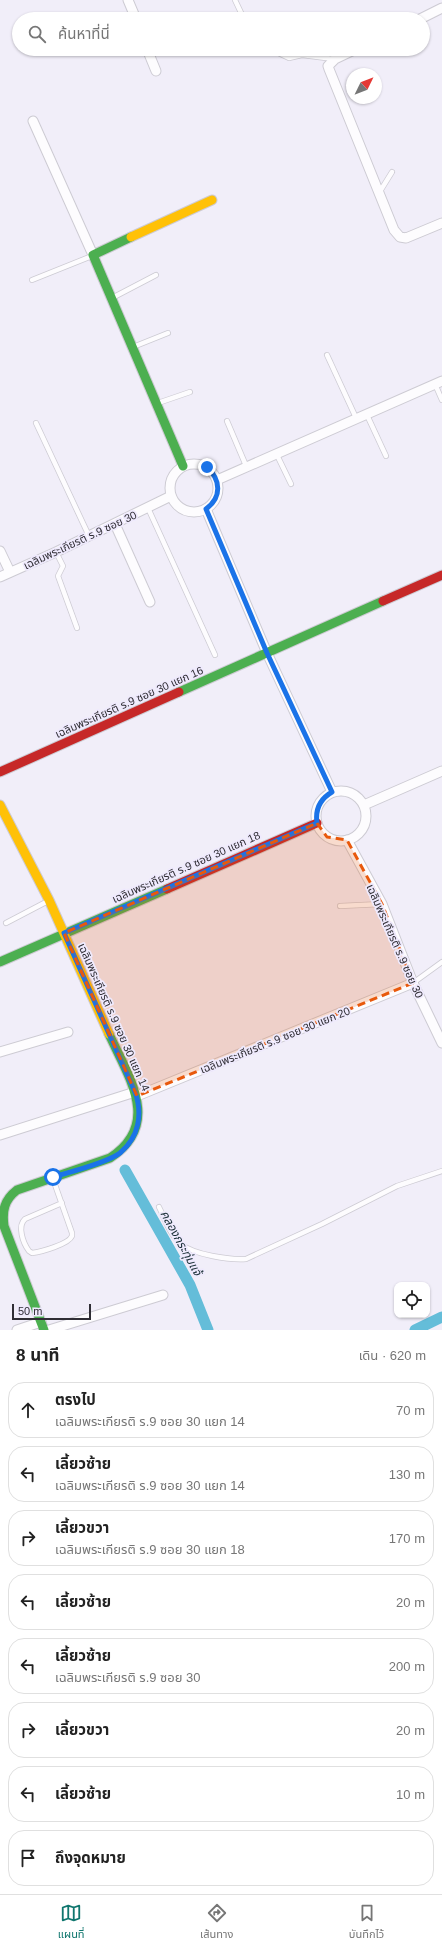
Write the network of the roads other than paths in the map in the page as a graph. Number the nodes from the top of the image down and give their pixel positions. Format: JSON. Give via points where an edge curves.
{"nodes":[{"id":1,"x":128,"y":0,"type":"edge"},
{"id":2,"x":234,"y":0,"type":"edge"},
{"id":3,"x":442,"y":8,"type":"edge"},
{"id":4,"x":133,"y":12,"type":"edge"},
{"id":5,"x":240,"y":12,"type":"edge"},
{"id":6,"x":430,"y":14,"type":"edge"},
{"id":7,"x":150,"y":56,"type":"edge"},
{"id":8,"x":285,"y":56,"type":"edge"},
{"id":9,"x":298,"y":56,"type":"edge"},
{"id":10,"x":310,"y":56,"type":"edge"},
{"id":11,"x":341,"y":56,"type":"edge"},
{"id":12,"x":335,"y":59,"type":"junction"},
{"id":13,"x":156,"y":71,"type":"dead end"},
{"id":14,"x":33,"y":121,"type":"dead end"},
{"id":15,"x":392,"y":172,"type":"dead end"},
{"id":16,"x":379,"y":193,"type":"junction"},
{"id":17,"x":212,"y":200,"type":"dead end"},
{"id":18,"x":442,"y":223,"type":"edge"},
{"id":19,"x":94,"y":255,"type":"junction"},
{"id":20,"x":156,"y":275,"type":"dead end"},
{"id":21,"x":32,"y":280,"type":"dead end"},
{"id":22,"x":112,"y":298,"type":"junction"},
{"id":23,"x":168,"y":333,"type":"dead end"},
{"id":24,"x":133,"y":347,"type":"junction"},
{"id":25,"x":327,"y":355,"type":"dead end"},
{"id":26,"x":439,"y":382,"type":"edge"},
{"id":27,"x":190,"y":392,"type":"dead end"},
{"id":28,"x":442,"y":400,"type":"edge"},
{"id":29,"x":156,"y":404,"type":"junction"},
{"id":30,"x":367,"y":415,"type":"junction"},
{"id":31,"x":227,"y":420,"type":"dead end"},
{"id":32,"x":357,"y":420,"type":"junction"},
{"id":33,"x":36,"y":423,"type":"dead end"},
{"id":34,"x":278,"y":454,"type":"junction"},
{"id":35,"x":386,"y":456,"type":"dead end"},
{"id":36,"x":183,"y":466,"type":"junction"},
{"id":37,"x":247,"y":468,"type":"junction"},
{"id":38,"x":217,"y":480,"type":"junction"},
{"id":39,"x":290,"y":484,"type":"dead end"},
{"id":40,"x":171,"y":496,"type":"junction"},
{"id":41,"x":148,"y":508,"type":"junction"},
{"id":42,"x":206,"y":509,"type":"junction"},
{"id":43,"x":115,"y":524,"type":"junction"},
{"id":44,"x":89,"y":536,"type":"junction"},
{"id":45,"x":0,"y":551,"type":"edge"},
{"id":46,"x":56,"y":552,"type":"junction"},
{"id":47,"x":10,"y":572,"type":"junction"},
{"id":48,"x":442,"y":575,"type":"edge"},
{"id":49,"x":0,"y":577,"type":"edge"},
{"id":50,"x":150,"y":602,"type":"dead end"},
{"id":51,"x":77,"y":628,"type":"dead end"},
{"id":52,"x":267,"y":653,"type":"junction"},
{"id":53,"x":215,"y":655,"type":"dead end"},
{"id":54,"x":442,"y":771,"type":"edge"},
{"id":55,"x":0,"y":772,"type":"edge"},
{"id":56,"x":332,"y":792,"type":"junction"},
{"id":57,"x":0,"y":805,"type":"edge"},
{"id":58,"x":364,"y":805,"type":"junction"},
{"id":59,"x":317,"y":823,"type":"junction"},
{"id":60,"x":347,"y":840,"type":"junction"},
{"id":61,"x":49,"y":900,"type":"junction"},
{"id":62,"x":382,"y":904,"type":"junction"},
{"id":63,"x":340,"y":906,"type":"dead end"},
{"id":64,"x":6,"y":924,"type":"dead end"},
{"id":65,"x":64,"y":933,"type":"junction"},
{"id":66,"x":0,"y":962,"type":"edge"},
{"id":67,"x":442,"y":962,"type":"edge"},
{"id":68,"x":413,"y":983,"type":"junction"},
{"id":69,"x":68,"y":1032,"type":"dead end"},
{"id":70,"x":442,"y":1043,"type":"edge"},
{"id":71,"x":0,"y":1052,"type":"edge"},
{"id":72,"x":136,"y":1094,"type":"junction"},
{"id":73,"x":0,"y":1135,"type":"edge"},
{"id":74,"x":442,"y":1171,"type":"edge"},
{"id":75,"x":53,"y":1177,"type":"junction"},
{"id":76,"x":62,"y":1203,"type":"junction"},
{"id":77,"x":159,"y":1207,"type":"dead end"},
{"id":78,"x":2,"y":1227,"type":"edge"},
{"id":79,"x":163,"y":1295,"type":"dead end"},
{"id":80,"x":42,"y":1326,"type":"edge"},
{"id":81,"x":17,"y":1330,"type":"edge"},
{"id":82,"x":49,"y":1330,"type":"edge"}],
"edges":[{"from":1,"to":4,"type":"street"},
{"from":2,"to":5,"type":"lane"},
{"from":3,"to":6,"type":"street"},
{"from":7,"to":13,"type":"street"},
{"from":8,"to":9,"type":"lane"},
{"from":10,"to":12,"type":"lane"},
{"from":11,"to":12,"type":"street"},
{"from":12,"to":16,"type":"street","via":[[328,66]]},
{"from":14,"to":19,"type":"street"},
{"from":15,"to":16,"type":"lane"},
{"from":16,"to":18,"type":"street","via":[[394,230],[400,237],[415,236]]},
{"from":17,"to":19,"type":"street"},
{"from":19,"to":21,"type":"lane"},
{"from":19,"to":22,"type":"street"},
{"from":20,"to":22,"type":"lane"},
{"from":22,"to":24,"type":"street"},
{"from":23,"to":24,"type":"lane"},
{"from":24,"to":29,"type":"street"},
{"from":25,"to":32,"type":"lane"},
{"from":26,"to":28,"type":"lane"},
{"from":26,"to":30,"type":"street"},
{"from":27,"to":29,"type":"lane"},
{"from":29,"to":36,"type":"street"},
{"from":30,"to":32,"type":"street"},
{"from":30,"to":35,"type":"lane"},
{"from":31,"to":37,"type":"lane"},
{"from":32,"to":34,"type":"street"},
{"from":33,"to":44,"type":"lane"},
{"from":34,"to":37,"type":"street"},
{"from":34,"to":39,"type":"lane"},
{"from":36,"to":38,"type":"street","via":[[191,464],[207,467]]},
{"from":36,"to":40,"type":"street","via":[[174,473],[169,484]]},
{"from":37,"to":38,"type":"street"},
{"from":38,"to":42,"type":"street","via":[[217,497]]},
{"from":40,"to":41,"type":"street","name":"เฉลิมพระเกียรติ ร.9 ซอย 30"},
{"from":40,"to":42,"type":"street","via":[[179,508],[186,511],[200,512]]},
{"from":41,"to":43,"type":"street","name":"เฉลิมพระเกียรติ ร.9 ซอย 30"},
{"from":41,"to":53,"type":"lane"},
{"from":42,"to":52,"type":"street"},
{"from":43,"to":44,"type":"street","name":"เฉลิมพระเกียรติ ร.9 ซอย 30"},
{"from":43,"to":50,"type":"street"},
{"from":44,"to":46,"type":"street","name":"เฉลิมพระเกียรติ ร.9 ซอย 30"},
{"from":45,"to":47,"type":"street","name":"เฉลิมพระเกียรติ ร.9 ซอย 30"},
{"from":46,"to":47,"type":"street","name":"เฉลิมพระเกียรติ ร.9 ซอย 30"},
{"from":46,"to":51,"type":"lane","via":[[63,566],[58,576]]},
{"from":47,"to":49,"type":"street"},
{"from":48,"to":52,"type":"street","name":"เฉลิมพระเกียรติ ร.9 ซอย 30 แยก 16"},
{"from":52,"to":55,"type":"street","name":"เฉลิมพระเกียรติ ร.9 ซอย 30 แยก 16"},
{"from":52,"to":56,"type":"street"},
{"from":54,"to":58,"type":"street"},
{"from":56,"to":58,"type":"street","via":[[354,794]]},
{"from":56,"to":59,"type":"street","via":[[317,808]]},
{"from":57,"to":61,"type":"street","name":"เฉลิมพระเกียรติ ร.9 ซอย 30 แยก 14"},
{"from":58,"to":60,"type":"street","via":[[366,813],[363,828]]},
{"from":59,"to":60,"type":"street","via":[[327,837]]},
{"from":59,"to":65,"type":"street","name":"เฉลิมพระเกียรติ ร.9 ซอย 30 แยก 18"},
{"from":60,"to":62,"type":"street","name":"เฉลิมพระเกียรติ ร.9 ซอย 30"},
{"from":61,"to":64,"type":"lane"},
{"from":61,"to":65,"type":"street","name":"เฉลิมพระเกียรติ ร.9 ซอย 30 แยก 14"},
{"from":62,"to":63,"type":"lane"},
{"from":62,"to":68,"type":"street","name":"เฉลิมพระเกียรติ ร.9 ซอย 30"},
{"from":65,"to":66,"type":"street","name":"เฉลิมพระเกียรติ ร.9 ซอย 30 แยก 18"},
{"from":65,"to":72,"type":"street","name":"เฉลิมพระเกียรติ ร.9 ซอย 30 แยก 14"},
{"from":67,"to":68,"type":"lane"},
{"from":68,"to":70,"type":"street","name":"เฉลิมพระเกียรติ ร.9 ซอย 30"},
{"from":68,"to":72,"type":"street","name":"เฉลิมพระเกียรติ ร.9 ซอย 30 แยก 20"},
{"from":69,"to":71,"type":"street"},
{"from":72,"to":73,"type":"street","name":"เฉลิมพระเกียรติ ร.9 ซอย 30 แยก 20"},
{"from":72,"to":75,"type":"street","name":"เฉลิมพระเกียรติ ร.9 ซอย 30 แยก 14","via":[[140,1117],[128,1143],[120,1153]]},
{"from":74,"to":77,"type":"lane","via":[[397,1186],[246,1259],[237,1260],[199,1253],[181,1245],[172,1234]]},
{"from":75,"to":76,"type":"lane"},
{"from":75,"to":78,"type":"street","name":"เฉลิมพระเกียรติ ร.9 ซอย 30 แยก 14","via":[[9,1195],[2,1209]]},
{"from":76,"to":76,"type":"lane","via":[[25,1218],[22,1222],[20,1227],[32,1253],[71,1240],[72,1233]]},
{"from":78,"to":80,"type":"street","name":"เฉลิมพระเกียรติ ร.9 ซอย 30 แยก 14"},
{"from":79,"to":82,"type":"street"},
{"from":80,"to":81,"type":"street"}]}
